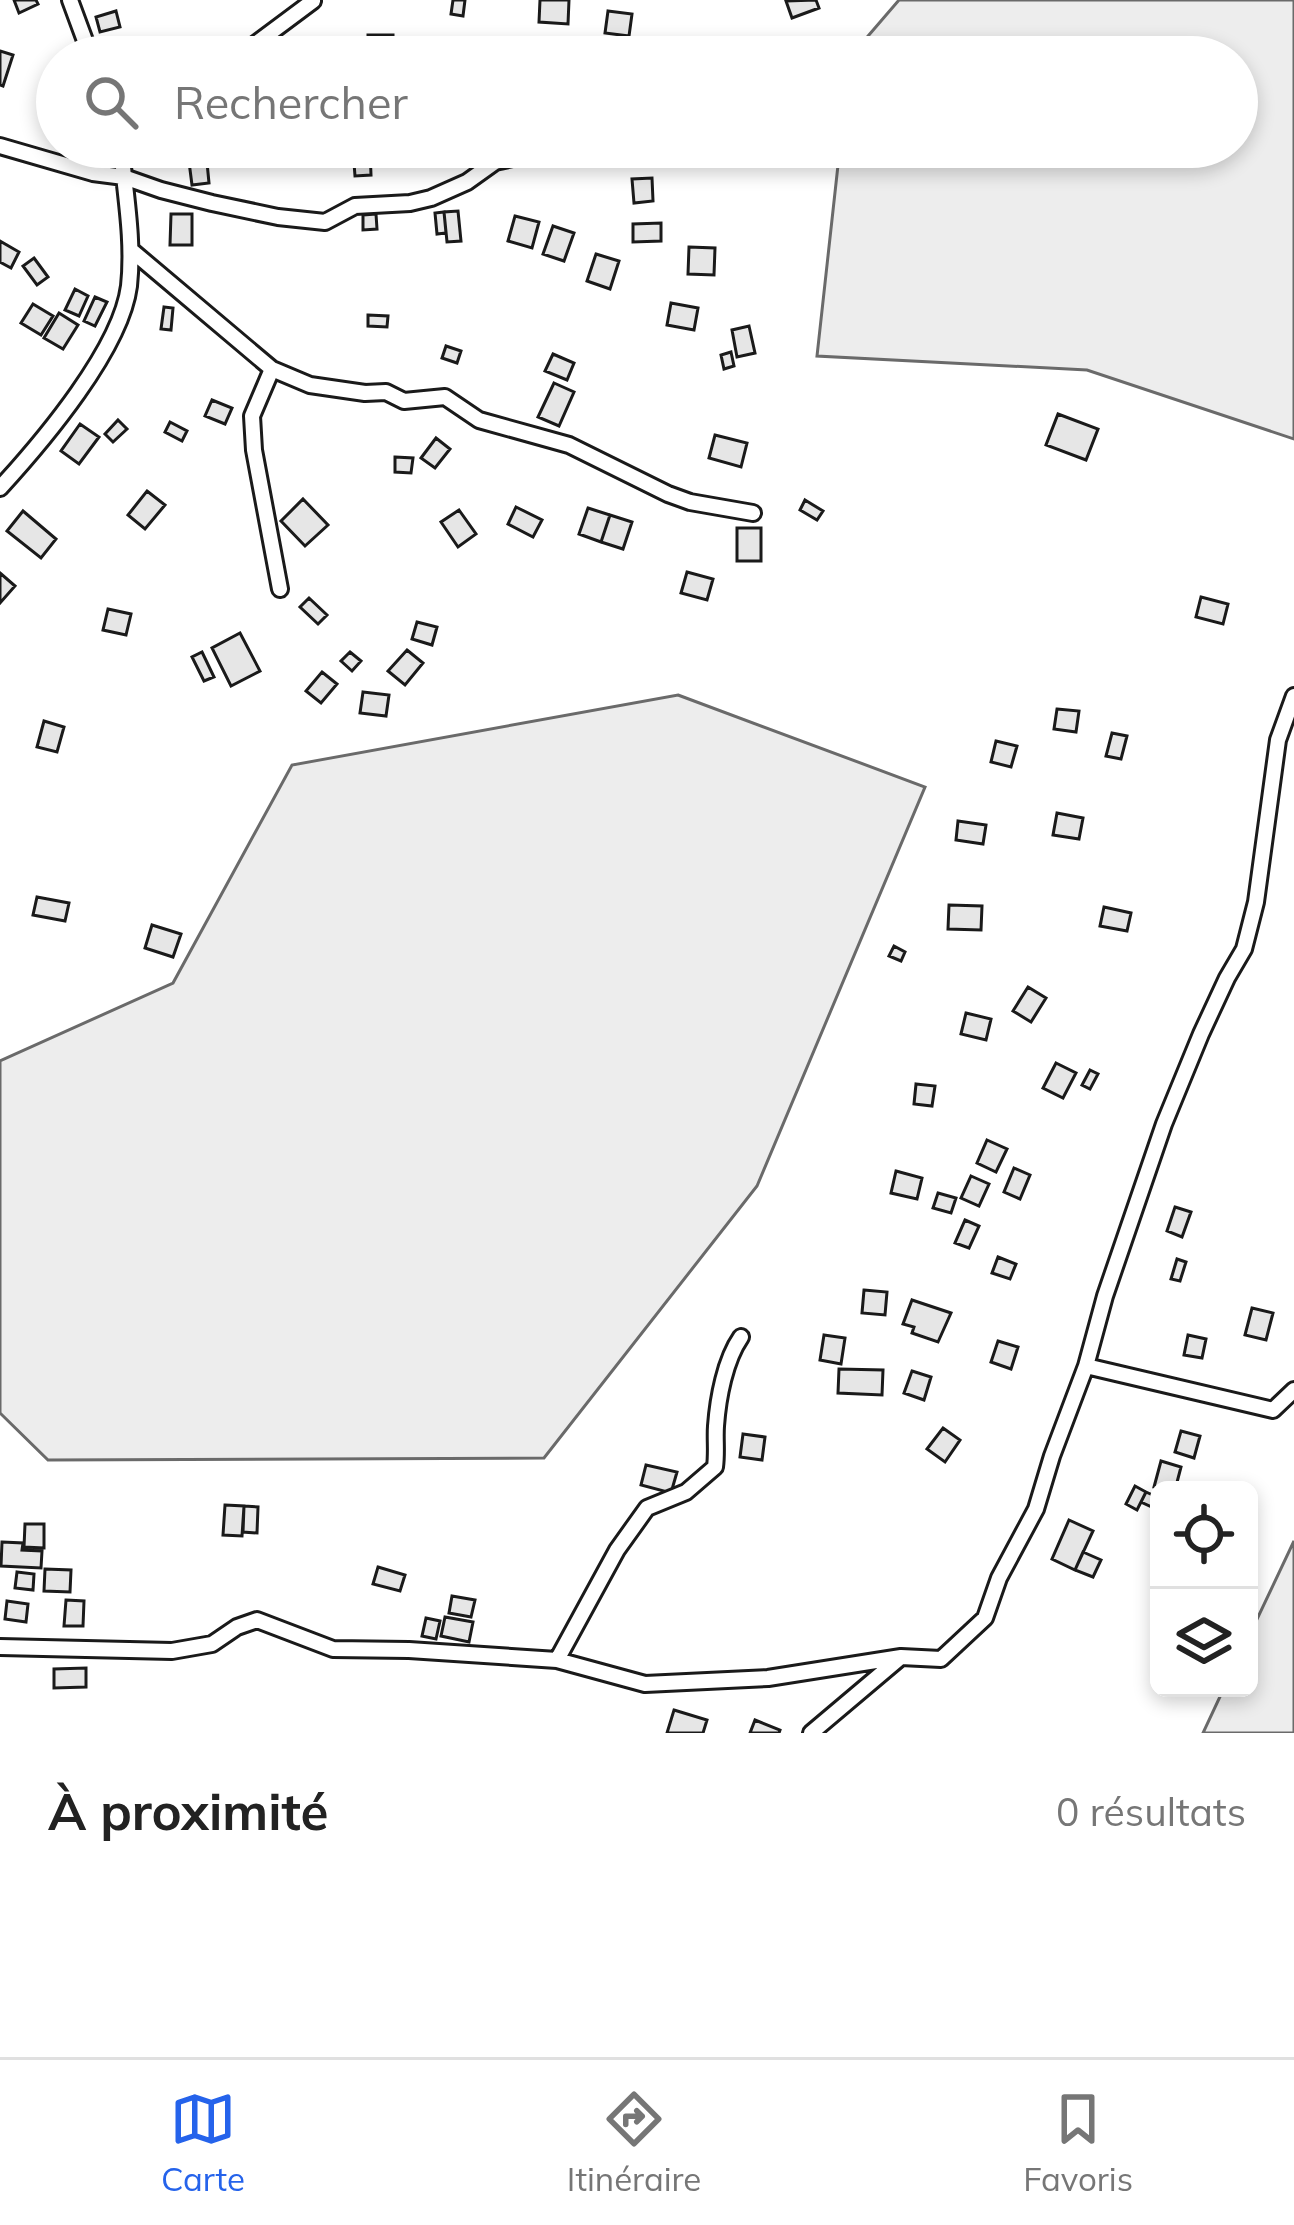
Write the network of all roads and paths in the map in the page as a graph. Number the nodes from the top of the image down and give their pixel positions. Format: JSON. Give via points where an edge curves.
{"nodes":[{"id":1,"x":70,"y":0,"type":"edge"},
{"id":2,"x":313,"y":2,"type":"edge"},
{"id":3,"x":83,"y":36,"type":"edge"},
{"id":4,"x":265,"y":36,"type":"edge"},
{"id":5,"x":0,"y":146,"type":"edge"},
{"id":6,"x":36,"y":156,"type":"edge"},
{"id":7,"x":76,"y":168,"type":"edge"},
{"id":8,"x":123,"y":168,"type":"edge"},
{"id":9,"x":486,"y":168,"type":"edge"},
{"id":10,"x":124,"y":177,"type":"junction"},
{"id":11,"x":131,"y":250,"type":"junction"},
{"id":12,"x":272,"y":369,"type":"junction"},
{"id":13,"x":0,"y":488,"type":"edge"},
{"id":14,"x":754,"y":513,"type":"dead end"},
{"id":15,"x":280,"y":589,"type":"dead end"},
{"id":16,"x":1294,"y":696,"type":"edge"},
{"id":17,"x":741,"y":1337,"type":"dead end"},
{"id":18,"x":1086,"y":1366,"type":"junction"},
{"id":19,"x":1294,"y":1390,"type":"edge"},
{"id":20,"x":0,"y":1648,"type":"edge"},
{"id":21,"x":901,"y":1657,"type":"junction"},
{"id":22,"x":557,"y":1660,"type":"junction"},
{"id":23,"x":812,"y":1733,"type":"edge"}],
"edges":[{"from":1,"to":3,"type":"street"},
{"from":2,"to":4,"type":"street"},
{"from":5,"to":6,"type":"street"},
{"from":7,"to":10,"type":"street"},
{"from":8,"to":10,"type":"street"},
{"from":9,"to":10,"type":"street","via":[[430,198],[355,206],[325,222],[212,203]]},
{"from":10,"to":11,"type":"street"},
{"from":11,"to":12,"type":"street"},
{"from":11,"to":13,"type":"street","via":[[128,292],[102,355]]},
{"from":12,"to":14,"type":"street","via":[[310,385],[404,400],[445,397],[479,420],[569,445],[668,494]]},
{"from":12,"to":15,"type":"street","via":[[252,416]]},
{"from":16,"to":18,"type":"street","via":[[1278,740],[1251,928],[1164,1124]]},
{"from":17,"to":22,"type":"street","via":[[724,1382],[715,1466],[686,1492],[647,1508]]},
{"from":18,"to":19,"type":"street","via":[[1273,1410]]},
{"from":18,"to":21,"type":"street","via":[[1040,1497],[985,1618],[941,1659]]},
{"from":20,"to":22,"type":"street","via":[[172,1651],[212,1644],[257,1620],[333,1649]]},
{"from":21,"to":22,"type":"street","via":[[768,1678],[645,1684]]},
{"from":21,"to":23,"type":"street"}]}
